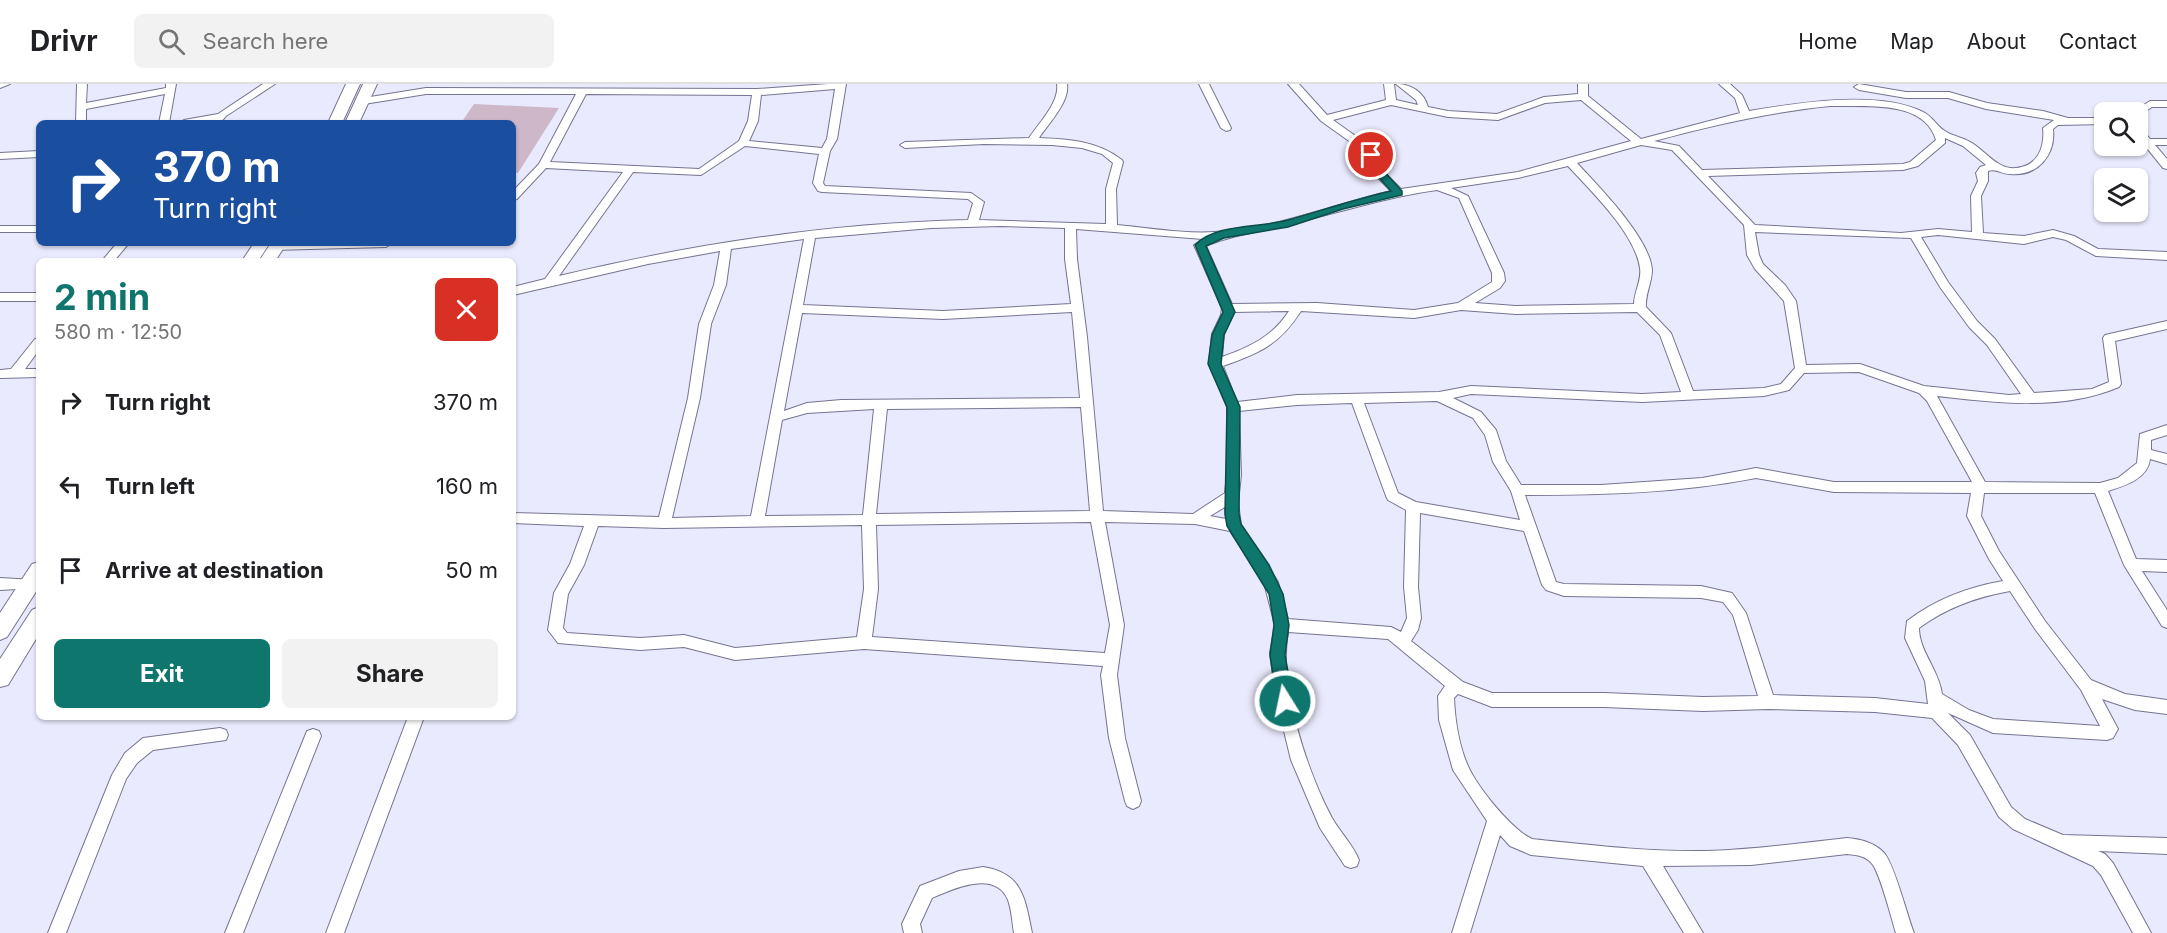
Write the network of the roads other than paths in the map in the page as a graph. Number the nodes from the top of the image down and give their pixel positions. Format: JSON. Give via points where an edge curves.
{"nodes":[{"id":1,"x":5,"y":84,"type":"edge"},
{"id":2,"x":82,"y":84,"type":"edge"},
{"id":3,"x":270,"y":84,"type":"edge"},
{"id":4,"x":353,"y":84,"type":"edge"},
{"id":5,"x":370,"y":84,"type":"edge"},
{"id":6,"x":1062,"y":84,"type":"edge"},
{"id":7,"x":1199,"y":84,"type":"edge"},
{"id":8,"x":1204,"y":84,"type":"edge"},
{"id":9,"x":1210,"y":84,"type":"edge"},
{"id":10,"x":1293,"y":84,"type":"edge"},
{"id":11,"x":1389,"y":84,"type":"edge"},
{"id":12,"x":1401,"y":84,"type":"edge"},
{"id":13,"x":1582,"y":84,"type":"edge"},
{"id":14,"x":1724,"y":84,"type":"edge"},
{"id":15,"x":0,"y":85,"type":"edge"},
{"id":16,"x":841,"y":85,"type":"edge"},
{"id":17,"x":1858,"y":86,"type":"edge"},
{"id":18,"x":171,"y":87,"type":"edge"},
{"id":19,"x":490,"y":87,"type":"edge"},
{"id":20,"x":444,"y":88,"type":"edge"},
{"id":21,"x":758,"y":92,"type":"junction"},
{"id":22,"x":582,"y":93,"type":"junction"},
{"id":23,"x":1906,"y":95,"type":"junction"},
{"id":24,"x":1583,"y":97,"type":"junction"},
{"id":25,"x":364,"y":101,"type":"junction"},
{"id":26,"x":1391,"y":102,"type":"junction"},
{"id":27,"x":1852,"y":102,"type":"junction"},
{"id":28,"x":2167,"y":104,"type":"edge"},
{"id":29,"x":1897,"y":106,"type":"junction"},
{"id":30,"x":2148,"y":106,"type":"edge"},
{"id":31,"x":81,"y":107,"type":"junction"},
{"id":32,"x":1424,"y":110,"type":"junction"},
{"id":33,"x":1744,"y":113,"type":"junction"},
{"id":34,"x":1325,"y":119,"type":"junction"},
{"id":35,"x":81,"y":120,"type":"edge"},
{"id":36,"x":165,"y":120,"type":"edge"},
{"id":37,"x":218,"y":120,"type":"edge"},
{"id":38,"x":336,"y":120,"type":"edge"},
{"id":39,"x":354,"y":120,"type":"edge"},
{"id":40,"x":2067,"y":121,"type":"junction"},
{"id":41,"x":2094,"y":121,"type":"edge"},
{"id":42,"x":1690,"y":127,"type":"junction"},
{"id":43,"x":1226,"y":128,"type":"dead end"},
{"id":44,"x":1940,"y":133,"type":"junction"},
{"id":45,"x":1033,"y":139,"type":"junction"},
{"id":46,"x":1637,"y":141,"type":"junction"},
{"id":47,"x":2148,"y":142,"type":"joint"},
{"id":48,"x":2167,"y":142,"type":"edge"},
{"id":49,"x":743,"y":143,"type":"junction"},
{"id":50,"x":905,"y":145,"type":"dead end"},
{"id":51,"x":1675,"y":148,"type":"junction"},
{"id":52,"x":825,"y":151,"type":"junction"},
{"id":53,"x":36,"y":154,"type":"edge"},
{"id":54,"x":0,"y":156,"type":"edge"},
{"id":55,"x":1568,"y":160,"type":"junction"},
{"id":56,"x":543,"y":165,"type":"junction"},
{"id":57,"x":1992,"y":166,"type":"junction"},
{"id":58,"x":2167,"y":166,"type":"edge"},
{"id":59,"x":629,"y":170,"type":"junction"},
{"id":60,"x":1701,"y":173,"type":"junction"},
{"id":61,"x":1474,"y":181,"type":"junction"},
{"id":62,"x":1437,"y":186,"type":"junction"},
{"id":63,"x":1399,"y":193,"type":"junction"},
{"id":64,"x":516,"y":195,"type":"edge"},
{"id":65,"x":1463,"y":196,"type":"junction"},
{"id":66,"x":973,"y":222,"type":"junction"},
{"id":67,"x":1070,"y":225,"type":"junction"},
{"id":68,"x":1112,"y":228,"type":"junction"},
{"id":69,"x":1751,"y":228,"type":"junction"},
{"id":70,"x":0,"y":229,"type":"edge"},
{"id":71,"x":36,"y":229,"type":"edge"},
{"id":72,"x":1180,"y":234,"type":"junction"},
{"id":73,"x":1978,"y":234,"type":"junction"},
{"id":74,"x":1221,"y":235,"type":"junction"},
{"id":75,"x":1915,"y":236,"type":"junction"},
{"id":76,"x":810,"y":237,"type":"junction"},
{"id":77,"x":1200,"y":245,"type":"junction"},
{"id":78,"x":120,"y":246,"type":"edge"},
{"id":79,"x":269,"y":246,"type":"edge"},
{"id":80,"x":726,"y":247,"type":"junction"},
{"id":81,"x":2167,"y":256,"type":"edge"},
{"id":82,"x":110,"y":258,"type":"edge"},
{"id":83,"x":254,"y":258,"type":"edge"},
{"id":84,"x":549,"y":282,"type":"junction"},
{"id":85,"x":516,"y":290,"type":"edge"},
{"id":86,"x":0,"y":297,"type":"edge"},
{"id":87,"x":36,"y":297,"type":"edge"},
{"id":88,"x":1461,"y":306,"type":"junction"},
{"id":89,"x":1298,"y":307,"type":"junction"},
{"id":90,"x":1077,"y":308,"type":"junction"},
{"id":91,"x":1228,"y":308,"type":"junction"},
{"id":92,"x":1640,"y":308,"type":"junction"},
{"id":93,"x":799,"y":309,"type":"junction"},
{"id":94,"x":2167,"y":325,"type":"edge"},
{"id":95,"x":36,"y":346,"type":"edge"},
{"id":96,"x":1215,"y":364,"type":"junction"},
{"id":97,"x":1801,"y":369,"type":"junction"},
{"id":98,"x":36,"y":373,"type":"edge"},
{"id":99,"x":0,"y":374,"type":"edge"},
{"id":100,"x":14,"y":374,"type":"junction"},
{"id":101,"x":1923,"y":390,"type":"junction"},
{"id":102,"x":1688,"y":395,"type":"junction"},
{"id":103,"x":1439,"y":396,"type":"junction"},
{"id":104,"x":1356,"y":397,"type":"junction"},
{"id":105,"x":2031,"y":399,"type":"junction"},
{"id":106,"x":1087,"y":402,"type":"junction"},
{"id":107,"x":881,"y":404,"type":"junction"},
{"id":108,"x":1233,"y":407,"type":"junction"},
{"id":109,"x":778,"y":417,"type":"junction"},
{"id":110,"x":2167,"y":430,"type":"edge"},
{"id":111,"x":2144,"y":453,"type":"junction"},
{"id":112,"x":2167,"y":459,"type":"edge"},
{"id":113,"x":1979,"y":487,"type":"junction"},
{"id":114,"x":2100,"y":488,"type":"junction"},
{"id":115,"x":1517,"y":490,"type":"junction"},
{"id":116,"x":1231,"y":495,"type":"junction"},
{"id":117,"x":1413,"y":507,"type":"junction"},
{"id":118,"x":1096,"y":517,"type":"junction"},
{"id":119,"x":516,"y":518,"type":"edge"},
{"id":120,"x":868,"y":518,"type":"junction"},
{"id":121,"x":1196,"y":519,"type":"junction"},
{"id":122,"x":593,"y":520,"type":"junction"},
{"id":123,"x":757,"y":521,"type":"junction"},
{"id":124,"x":664,"y":523,"type":"junction"},
{"id":125,"x":1234,"y":526,"type":"junction"},
{"id":126,"x":1530,"y":527,"type":"junction"},
{"id":127,"x":2131,"y":565,"type":"junction"},
{"id":128,"x":2167,"y":566,"type":"edge"},
{"id":129,"x":35,"y":577,"type":"edge"},
{"id":130,"x":0,"y":584,"type":"edge"},
{"id":131,"x":2012,"y":585,"type":"junction"},
{"id":132,"x":36,"y":621,"type":"edge"},
{"id":133,"x":2167,"y":622,"type":"edge"},
{"id":134,"x":1282,"y":625,"type":"junction"},
{"id":135,"x":0,"y":631,"type":"edge"},
{"id":136,"x":1403,"y":640,"type":"junction"},
{"id":137,"x":864,"y":643,"type":"junction"},
{"id":138,"x":1111,"y":660,"type":"junction"},
{"id":139,"x":0,"y":678,"type":"edge"},
{"id":140,"x":2086,"y":685,"type":"junction"},
{"id":141,"x":1458,"y":687,"type":"junction"},
{"id":142,"x":1768,"y":702,"type":"junction"},
{"id":143,"x":1936,"y":705,"type":"junction"},
{"id":144,"x":2167,"y":707,"type":"edge"},
{"id":145,"x":415,"y":720,"type":"edge"},
{"id":146,"x":220,"y":735,"type":"dead end"},
{"id":147,"x":313,"y":736,"type":"dead end"},
{"id":148,"x":1134,"y":801,"type":"dead end"},
{"id":149,"x":1496,"y":819,"type":"junction"},
{"id":150,"x":2055,"y":842,"type":"junction"},
{"id":151,"x":2167,"y":846,"type":"edge"},
{"id":152,"x":1648,"y":858,"type":"junction"},
{"id":153,"x":1351,"y":860,"type":"dead end"},
{"id":154,"x":57,"y":933,"type":"edge"},
{"id":155,"x":234,"y":933,"type":"edge"},
{"id":156,"x":335,"y":933,"type":"edge"},
{"id":157,"x":913,"y":933,"type":"edge"},
{"id":158,"x":1023,"y":933,"type":"edge"},
{"id":159,"x":1461,"y":933,"type":"edge"},
{"id":160,"x":1694,"y":933,"type":"edge"},
{"id":161,"x":1905,"y":933,"type":"edge"},
{"id":162,"x":2142,"y":933,"type":"edge"}],
"edges":[{"from":1,"to":15,"type":"street"},
{"from":2,"to":31,"type":"street"},
{"from":3,"to":37,"type":"street"},
{"from":4,"to":38,"type":"main road"},
{"from":5,"to":25,"type":"main road"},
{"from":6,"to":45,"type":"street","via":[[1056,106]]},
{"from":7,"to":8,"type":"street"},
{"from":8,"to":9,"type":"street"},
{"from":8,"to":43,"type":"street"},
{"from":10,"to":34,"type":"street"},
{"from":11,"to":26,"type":"street"},
{"from":12,"to":32,"type":"street","via":[[1421,99]]},
{"from":13,"to":24,"type":"street"},
{"from":14,"to":33,"type":"street","via":[[1738,97]]},
{"from":16,"to":21,"type":"street"},
{"from":16,"to":52,"type":"street","via":[[832,139]]},
{"from":17,"to":23,"type":"street"},
{"from":17,"to":27,"type":"street"},
{"from":18,"to":31,"type":"street"},
{"from":18,"to":36,"type":"street"},
{"from":19,"to":20,"type":"street"},
{"from":19,"to":22,"type":"street"},
{"from":20,"to":25,"type":"street"},
{"from":21,"to":22,"type":"street"},
{"from":21,"to":49,"type":"street","via":[[753,121]]},
{"from":22,"to":56,"type":"street"},
{"from":23,"to":29,"type":"street"},
{"from":23,"to":40,"type":"street","via":[[1949,94],[1986,106]]},
{"from":24,"to":32,"type":"street","via":[[1544,100],[1498,117]]},
{"from":24,"to":46,"type":"street"},
{"from":25,"to":39,"type":"main road"},
{"from":26,"to":32,"type":"street"},
{"from":26,"to":34,"type":"street"},
{"from":27,"to":29,"type":"street"},
{"from":27,"to":33,"type":"street"},
{"from":28,"to":30,"type":"street"},
{"from":29,"to":44,"type":"street","via":[[1933,121]]},
{"from":31,"to":35,"type":"street"},
{"from":33,"to":42,"type":"street"},
{"from":34,"to":63,"type":"street","via":[[1367,149],[1378,172]]},
{"from":40,"to":41,"type":"street"},
{"from":40,"to":57,"type":"street","via":[[2048,128],[2050,146],[2041,160],[2028,169],[2013,172]]},
{"from":42,"to":46,"type":"street"},
{"from":42,"to":51,"type":"street"},
{"from":44,"to":57,"type":"street","via":[[1970,146]]},
{"from":44,"to":60,"type":"street","via":[[1940,145],[1914,164],[1903,167]]},
{"from":45,"to":50,"type":"street"},
{"from":45,"to":68,"type":"street","via":[[1097,149],[1115,156],[1118,162],[1111,189]]},
{"from":46,"to":51,"type":"street"},
{"from":46,"to":55,"type":"street"},
{"from":47,"to":48,"type":"street"},
{"from":47,"to":58,"type":"street"},
{"from":49,"to":52,"type":"street"},
{"from":49,"to":59,"type":"street","via":[[701,172]]},
{"from":51,"to":60,"type":"street"},
{"from":52,"to":66,"type":"street","via":[[818,183],[822,189],[971,196],[979,202]]},
{"from":53,"to":54,"type":"street"},
{"from":55,"to":61,"type":"street","via":[[1518,175]]},
{"from":55,"to":92,"type":"street","via":[[1621,221],[1642,254],[1647,283]]},
{"from":56,"to":59,"type":"street"},
{"from":56,"to":64,"type":"street"},
{"from":57,"to":73,"type":"street","via":[[1981,173],[1983,181],[1976,196]]},
{"from":59,"to":84,"type":"street"},
{"from":60,"to":69,"type":"street"},
{"from":61,"to":62,"type":"street"},
{"from":61,"to":65,"type":"street"},
{"from":62,"to":63,"type":"street"},
{"from":62,"to":65,"type":"street"},
{"from":63,"to":74,"type":"street","via":[[1340,206],[1288,224]]},
{"from":65,"to":88,"type":"street","via":[[1496,265],[1499,281]]},
{"from":66,"to":67,"type":"street"},
{"from":66,"to":76,"type":"street"},
{"from":67,"to":68,"type":"street"},
{"from":67,"to":90,"type":"street"},
{"from":68,"to":72,"type":"street"},
{"from":69,"to":75,"type":"street"},
{"from":69,"to":97,"type":"street","via":[[1756,261],[1790,301]]},
{"from":70,"to":71,"type":"street"},
{"from":72,"to":74,"type":"street"},
{"from":72,"to":77,"type":"street"},
{"from":73,"to":75,"type":"street","via":[[1938,232]]},
{"from":73,"to":81,"type":"street","via":[[2024,240],[2053,233],[2103,253]]},
{"from":74,"to":77,"type":"street"},
{"from":75,"to":105,"type":"street","via":[[1944,284]]},
{"from":76,"to":80,"type":"street"},
{"from":76,"to":93,"type":"street"},
{"from":77,"to":91,"type":"street"},
{"from":78,"to":82,"type":"street"},
{"from":79,"to":83,"type":"main road"},
{"from":80,"to":84,"type":"street","via":[[592,270]]},
{"from":80,"to":124,"type":"street","via":[[720,285],[705,324],[694,398]]},
{"from":84,"to":85,"type":"street"},
{"from":86,"to":87,"type":"street"},
{"from":88,"to":89,"type":"street","via":[[1414,314]]},
{"from":88,"to":92,"type":"street","via":[[1516,310]]},
{"from":89,"to":91,"type":"street"},
{"from":89,"to":96,"type":"street","via":[[1272,341]]},
{"from":90,"to":93,"type":"street","via":[[943,315]]},
{"from":90,"to":106,"type":"street"},
{"from":91,"to":96,"type":"street","via":[[1218,335]]},
{"from":92,"to":102,"type":"street","via":[[1665,333]]},
{"from":93,"to":109,"type":"street"},
{"from":94,"to":105,"type":"street","via":[[2109,338],[2115,377],[2111,387],[2093,393]]},
{"from":95,"to":100,"type":"street"},
{"from":96,"to":108,"type":"street"},
{"from":97,"to":101,"type":"street","via":[[1860,368]]},
{"from":97,"to":102,"type":"street","via":[[1785,387],[1775,390]]},
{"from":98,"to":100,"type":"street"},
{"from":99,"to":100,"type":"street"},
{"from":101,"to":105,"type":"street"},
{"from":101,"to":113,"type":"street","via":[[1932,398]]},
{"from":102,"to":103,"type":"street","via":[[1642,398],[1479,390]]},
{"from":103,"to":104,"type":"street"},
{"from":103,"to":115,"type":"street","via":[[1483,420],[1500,462]]},
{"from":104,"to":108,"type":"street"},
{"from":104,"to":117,"type":"street","via":[[1393,496]]},
{"from":106,"to":107,"type":"street"},
{"from":106,"to":118,"type":"street"},
{"from":107,"to":109,"type":"street","via":[[807,408]]},
{"from":107,"to":120,"type":"street"},
{"from":108,"to":116,"type":"street"},
{"from":109,"to":123,"type":"street"},
{"from":110,"to":111,"type":"street","via":[[2145,437]]},
{"from":111,"to":112,"type":"street"},
{"from":111,"to":114,"type":"street","via":[[2143,464],[2131,477]]},
{"from":113,"to":114,"type":"street"},
{"from":113,"to":115,"type":"street","via":[[1834,487],[1756,473],[1702,483],[1601,490]]},
{"from":113,"to":131,"type":"street","via":[[1974,510],[1976,522]]},
{"from":114,"to":127,"type":"street"},
{"from":115,"to":126,"type":"street"},
{"from":116,"to":121,"type":"street"},
{"from":116,"to":125,"type":"street"},
{"from":117,"to":126,"type":"street"},
{"from":117,"to":136,"type":"street","via":[[1414,618]]},
{"from":118,"to":120,"type":"street"},
{"from":118,"to":121,"type":"street"},
{"from":118,"to":138,"type":"street","via":[[1117,625]]},
{"from":119,"to":122,"type":"street"},
{"from":120,"to":123,"type":"street"},
{"from":120,"to":137,"type":"street","via":[[871,589]]},
{"from":121,"to":125,"type":"street"},
{"from":122,"to":124,"type":"street"},
{"from":122,"to":137,"type":"street","via":[[577,565],[561,593],[555,630],[562,639],[640,644],[684,641],[735,654]]},
{"from":123,"to":124,"type":"street"},
{"from":125,"to":134,"type":"street","via":[[1271,582]]},
{"from":126,"to":142,"type":"street","via":[[1547,581],[1557,588],[1701,592],[1727,597],[1739,613]]},
{"from":127,"to":128,"type":"street"},
{"from":127,"to":133,"type":"street"},
{"from":129,"to":130,"type":"street"},
{"from":129,"to":135,"type":"main road"},
{"from":131,"to":140,"type":"street"},
{"from":131,"to":143,"type":"street","via":[[1969,594],[1924,615],[1912,625],[1912,639],[1933,681]]},
{"from":132,"to":139,"type":"main road"},
{"from":134,"to":136,"type":"street","via":[[1383,631]]},
{"from":134,"to":153,"type":"street","via":[[1280,676],[1299,754],[1324,820]]},
{"from":136,"to":141,"type":"street"},
{"from":137,"to":138,"type":"street"},
{"from":138,"to":148,"type":"street","via":[[1109,675],[1117,738]]},
{"from":140,"to":143,"type":"street","via":[[2109,726],[2107,733],[1993,726]]},
{"from":140,"to":144,"type":"street","via":[[2139,706]]},
{"from":141,"to":142,"type":"street","via":[[1479,697],[1508,701]]},
{"from":141,"to":149,"type":"street","via":[[1446,696],[1455,755],[1467,780]]},
{"from":142,"to":143,"type":"street"},
{"from":143,"to":150,"type":"street","via":[[1964,740],[2005,812],[2019,824]]},
{"from":145,"to":156,"type":"street"},
{"from":146,"to":154,"type":"street","via":[[149,743],[131,758],[120,775]]},
{"from":147,"to":155,"type":"street"},
{"from":149,"to":152,"type":"street","via":[[1516,840],[1531,847]]},
{"from":149,"to":159,"type":"street"},
{"from":150,"to":151,"type":"street"},
{"from":150,"to":162,"type":"street","via":[[2098,860],[2107,869]]},
{"from":152,"to":160,"type":"street"},
{"from":152,"to":161,"type":"street","via":[[1739,858],[1861,847],[1881,861]]},
{"from":157,"to":158,"type":"street","via":[[911,924],[926,892],[963,876],[993,878],[1007,884],[1014,893]]}]}
